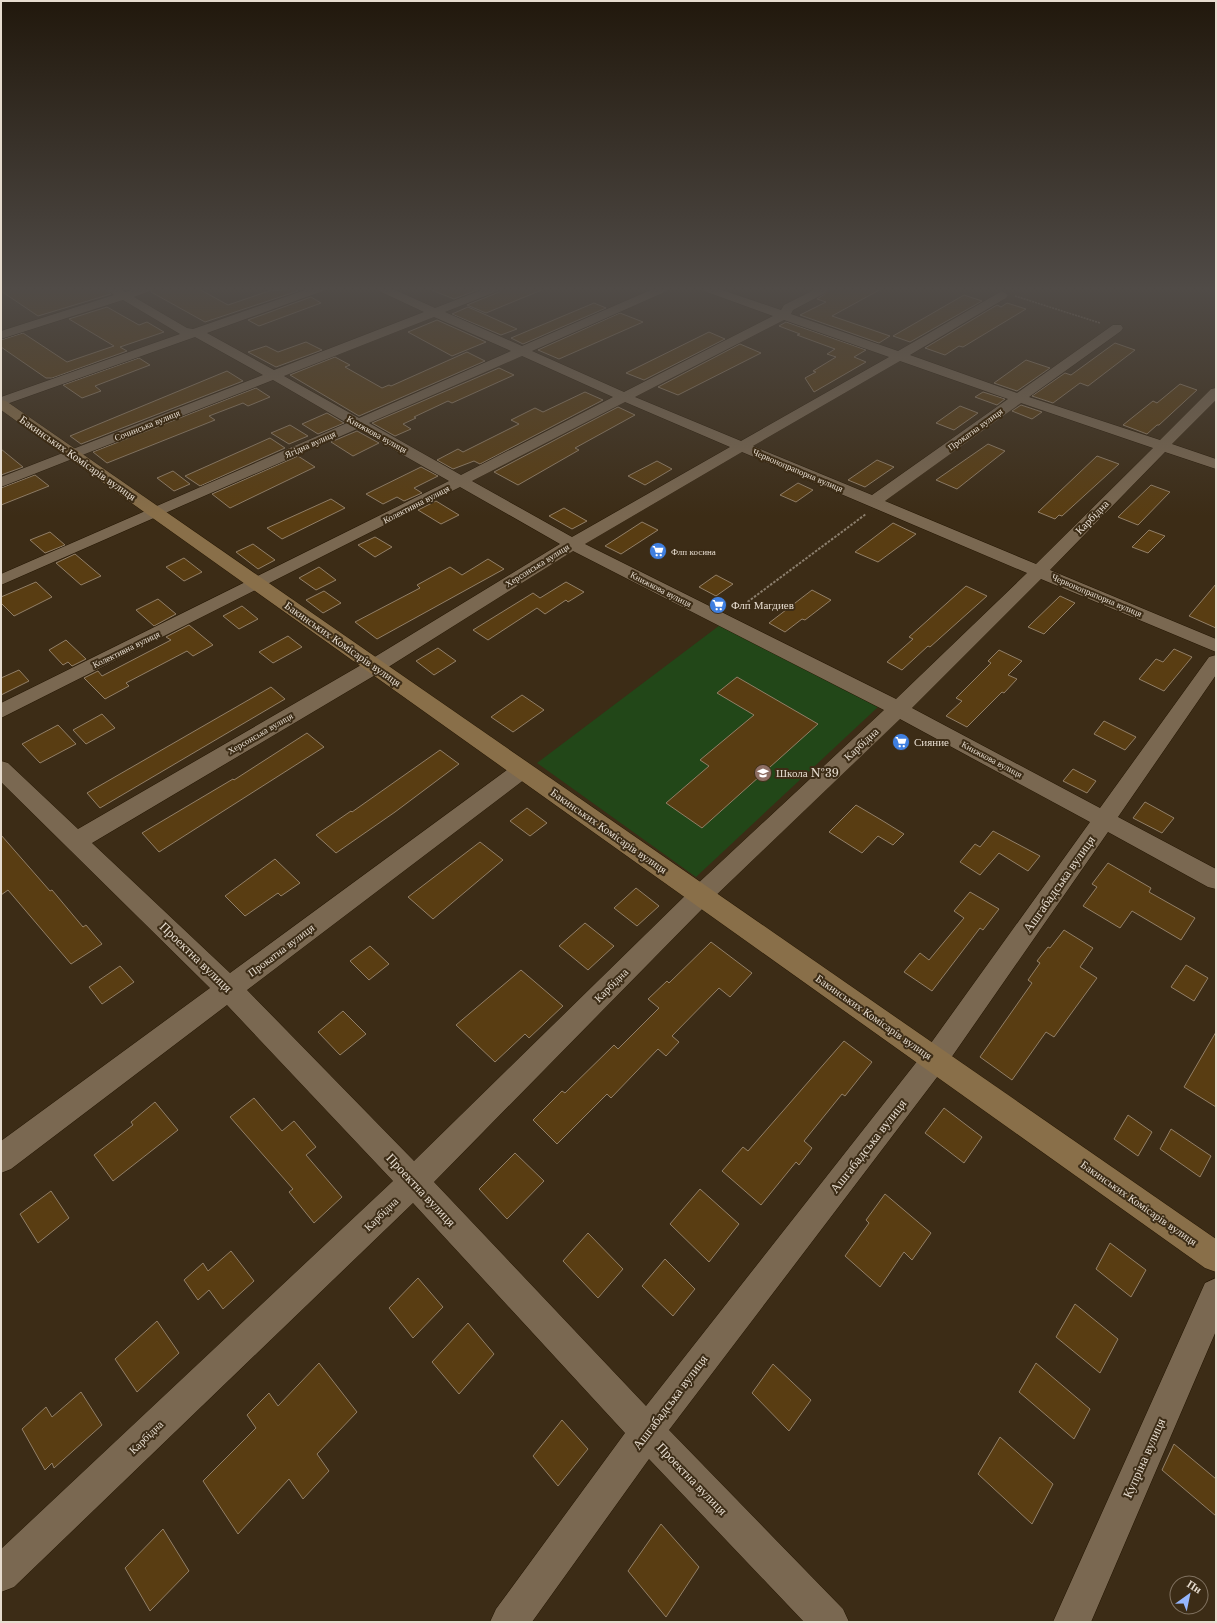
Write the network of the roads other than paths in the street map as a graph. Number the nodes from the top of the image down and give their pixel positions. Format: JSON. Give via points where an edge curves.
{"nodes":[{"id":1,"x":106,"y":365,"type":"edge"},
{"id":2,"x":254,"y":365,"type":"edge"},
{"id":3,"x":299,"y":365,"type":"edge"},
{"id":4,"x":489,"y":365,"type":"edge"},
{"id":5,"x":551,"y":365,"type":"edge"},
{"id":6,"x":687,"y":365,"type":"edge"},
{"id":7,"x":884,"y":365,"type":"edge"},
{"id":8,"x":928,"y":365,"type":"edge"},
{"id":9,"x":1065,"y":365,"type":"edge"},
{"id":10,"x":272,"y":375,"type":"junction"},
{"id":11,"x":1216,"y":392,"type":"edge"},
{"id":12,"x":624,"y":397,"type":"junction"},
{"id":13,"x":1018,"y":398,"type":"junction"},
{"id":14,"x":1,"y":403,"type":"edge"},
{"id":15,"x":358,"y":423,"type":"junction"},
{"id":16,"x":1163,"y":445,"type":"junction"},
{"id":17,"x":742,"y":447,"type":"junction"},
{"id":18,"x":72,"y":454,"type":"junction"},
{"id":19,"x":1216,"y":464,"type":"edge"},
{"id":20,"x":461,"y":481,"type":"junction"},
{"id":21,"x":1,"y":482,"type":"edge"},
{"id":22,"x":876,"y":503,"type":"junction"},
{"id":23,"x":155,"y":512,"type":"junction"},
{"id":24,"x":572,"y":544,"type":"junction"},
{"id":25,"x":1039,"y":571,"type":"junction"},
{"id":26,"x":1,"y":580,"type":"edge"},
{"id":27,"x":257,"y":584,"type":"junction"},
{"id":28,"x":1216,"y":646,"type":"edge"},
{"id":29,"x":1216,"y":661,"type":"edge"},
{"id":30,"x":375,"y":666,"type":"junction"},
{"id":31,"x":898,"y":708,"type":"junction"},
{"id":32,"x":1,"y":711,"type":"edge"},
{"id":33,"x":1,"y":769,"type":"edge"},
{"id":34,"x":522,"y":770,"type":"junction"},
{"id":35,"x":1104,"y":820,"type":"junction"},
{"id":36,"x":76,"y":841,"type":"junction"},
{"id":37,"x":1216,"y":880,"type":"edge"},
{"id":38,"x":701,"y":895,"type":"junction"},
{"id":39,"x":229,"y":989,"type":"junction"},
{"id":40,"x":935,"y":1060,"type":"junction"},
{"id":41,"x":1,"y":1159,"type":"edge"},
{"id":42,"x":414,"y":1182,"type":"junction"},
{"id":43,"x":1216,"y":1257,"type":"edge"},
{"id":44,"x":1216,"y":1294,"type":"edge"},
{"id":45,"x":647,"y":1432,"type":"junction"},
{"id":46,"x":1,"y":1574,"type":"edge"},
{"id":47,"x":508,"y":1622,"type":"edge"},
{"id":48,"x":830,"y":1622,"type":"edge"},
{"id":49,"x":1072,"y":1622,"type":"edge"}],
"edges":[{"from":1,"to":14,"type":"street"},
{"from":2,"to":10,"type":"street","name":"Книжкова вулиця"},
{"from":3,"to":10,"type":"street","name":"Сочинська вулиця"},
{"from":4,"to":15,"type":"street","name":"Ягідна вулиця"},
{"from":5,"to":12,"type":"street","name":"Червонопрапорна вулиця"},
{"from":6,"to":12,"type":"street","name":"Колективна вулиця"},
{"from":7,"to":17,"type":"street","name":"Херсонська вулиця"},
{"from":8,"to":13,"type":"street"},
{"from":9,"to":13,"type":"street","name":"Прокатна вулиця"},
{"from":10,"to":15,"type":"street","name":"Книжкова вулиця"},
{"from":10,"to":18,"type":"street","name":"Сочинська вулиця"},
{"from":11,"to":16,"type":"street","name":"Карбідна"},
{"from":12,"to":17,"type":"street","name":"Червонопрапорна вулиця"},
{"from":12,"to":20,"type":"street","name":"Колективна вулиця"},
{"from":13,"to":16,"type":"street"},
{"from":13,"to":22,"type":"street","name":"Прокатна вулиця"},
{"from":14,"to":18,"type":"street","name":"Бакинських Комісарів вулиця"},
{"from":15,"to":20,"type":"street","name":"Книжкова вулиця"},
{"from":15,"to":23,"type":"street","name":"Ягідна вулиця"},
{"from":16,"to":19,"type":"street"},
{"from":16,"to":25,"type":"street","name":"Карбідна"},
{"from":17,"to":22,"type":"street","name":"Червонопрапорна вулиця"},
{"from":17,"to":24,"type":"street","name":"Херсонська вулиця"},
{"from":18,"to":21,"type":"street","name":"Сочинська вулиця"},
{"from":18,"to":23,"type":"street","name":"Бакинських Комісарів вулиця"},
{"from":20,"to":24,"type":"street","name":"Книжкова вулиця"},
{"from":20,"to":27,"type":"street","name":"Колективна вулиця"},
{"from":22,"to":25,"type":"street","name":"Червонопрапорна вулиця"},
{"from":23,"to":26,"type":"street","name":"Ягідна вулиця"},
{"from":23,"to":27,"type":"street","name":"Бакинських Комісарів вулиця"},
{"from":24,"to":30,"type":"street","name":"Херсонська вулиця"},
{"from":24,"to":31,"type":"street","name":"Книжкова вулиця"},
{"from":25,"to":28,"type":"street","name":"Червонопрапорна вулиця"},
{"from":25,"to":31,"type":"street","name":"Карбідна"},
{"from":27,"to":30,"type":"street","name":"Бакинських Комісарів вулиця"},
{"from":27,"to":32,"type":"street","name":"Колективна вулиця"},
{"from":29,"to":35,"type":"street","name":"Ашгабадська вулиця"},
{"from":30,"to":34,"type":"street","name":"Бакинських Комісарів вулиця"},
{"from":30,"to":36,"type":"street","name":"Херсонська вулиця"},
{"from":31,"to":35,"type":"street","name":"Книжкова вулиця"},
{"from":31,"to":38,"type":"street","name":"Карбідна"},
{"from":33,"to":36,"type":"street","name":"Проектна вулиця"},
{"from":34,"to":38,"type":"street","name":"Бакинських Комісарів вулиця"},
{"from":34,"to":39,"type":"street","name":"Прокатна вулиця"},
{"from":35,"to":37,"type":"street","name":"Книжкова вулиця"},
{"from":35,"to":40,"type":"street","name":"Ашгабадська вулиця"},
{"from":36,"to":39,"type":"street","name":"Проектна вулиця"},
{"from":38,"to":40,"type":"street","name":"Бакинських Комісарів вулиця"},
{"from":38,"to":42,"type":"street","name":"Карбідна"},
{"from":39,"to":41,"type":"street","name":"Прокатна вулиця"},
{"from":39,"to":42,"type":"street","name":"Проектна вулиця"},
{"from":40,"to":43,"type":"street","name":"Бакинських Комісарів вулиця"},
{"from":40,"to":45,"type":"street","name":"Ашгабадська вулиця"},
{"from":42,"to":45,"type":"street","name":"Проектна вулиця"},
{"from":42,"to":46,"type":"street","name":"Карбідна"},
{"from":44,"to":49,"type":"street","name":"Купріна вулиця"},
{"from":45,"to":47,"type":"street","name":"Ашгабадська вулиця"},
{"from":45,"to":48,"type":"street","name":"Проектна вулиця"}]}
